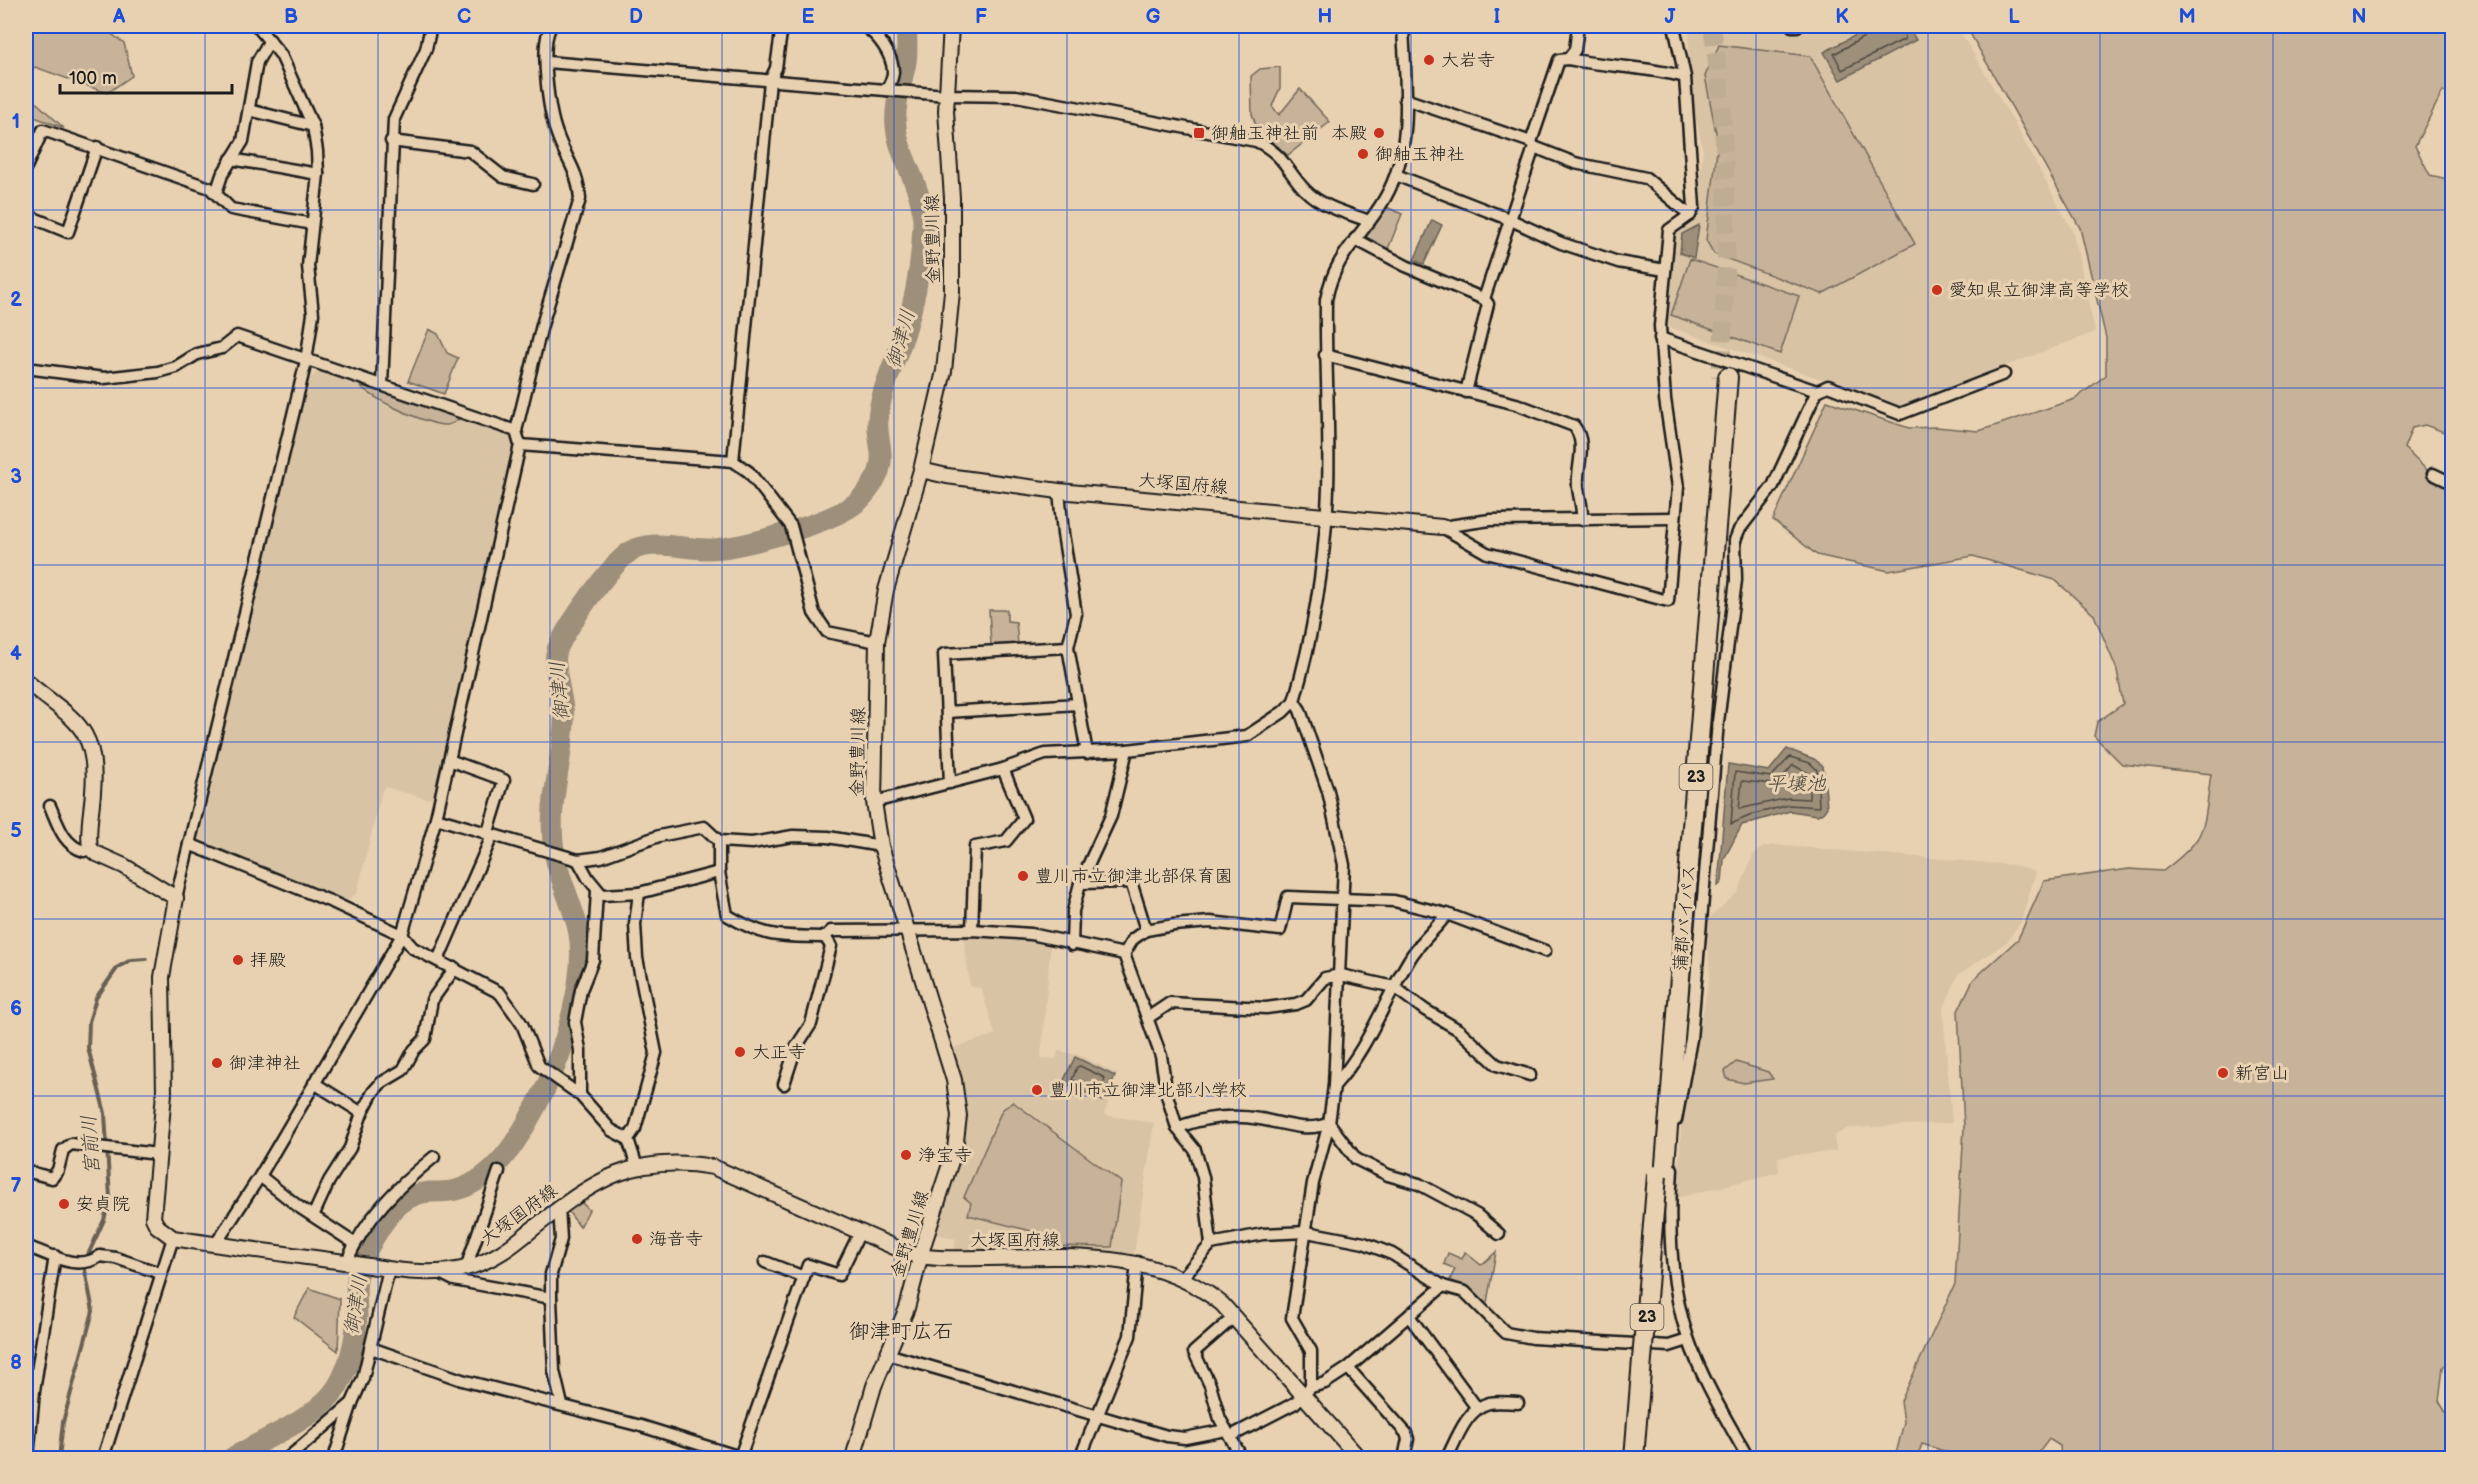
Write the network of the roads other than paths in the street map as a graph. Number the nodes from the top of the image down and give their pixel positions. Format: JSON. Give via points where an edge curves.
{"nodes":[{"id":1,"x":257,"y":26,"type":"edge"},
{"id":2,"x":431,"y":26,"type":"edge"},
{"id":3,"x":551,"y":26,"type":"edge"},
{"id":4,"x":782,"y":26,"type":"edge"},
{"id":5,"x":863,"y":26,"type":"edge"},
{"id":6,"x":951,"y":26,"type":"edge"},
{"id":7,"x":1403,"y":26,"type":"edge"},
{"id":8,"x":1578,"y":26,"type":"edge"},
{"id":9,"x":1674,"y":26,"type":"edge"},
{"id":10,"x":1792,"y":26,"type":"edge"},
{"id":11,"x":1797,"y":26,"type":"edge"},
{"id":12,"x":270,"y":40,"type":"junction"},
{"id":13,"x":1568,"y":59,"type":"junction"},
{"id":14,"x":547,"y":62,"type":"junction"},
{"id":15,"x":1685,"y":77,"type":"junction"},
{"id":16,"x":770,"y":81,"type":"junction"},
{"id":17,"x":891,"y":90,"type":"junction"},
{"id":18,"x":946,"y":95,"type":"junction"},
{"id":19,"x":1406,"y":99,"type":"junction"},
{"id":20,"x":249,"y":110,"type":"junction"},
{"id":21,"x":313,"y":126,"type":"junction"},
{"id":22,"x":391,"y":141,"type":"junction"},
{"id":23,"x":1533,"y":145,"type":"junction"},
{"id":24,"x":97,"y":147,"type":"junction"},
{"id":25,"x":231,"y":159,"type":"junction"},
{"id":26,"x":26,"y":167,"type":"edge"},
{"id":27,"x":318,"y":174,"type":"junction"},
{"id":28,"x":1396,"y":175,"type":"junction"},
{"id":29,"x":533,"y":184,"type":"dead end"},
{"id":30,"x":216,"y":193,"type":"junction"},
{"id":31,"x":26,"y":214,"type":"edge"},
{"id":32,"x":1690,"y":215,"type":"junction"},
{"id":33,"x":1511,"y":220,"type":"junction"},
{"id":34,"x":1369,"y":221,"type":"junction"},
{"id":35,"x":312,"y":224,"type":"junction"},
{"id":36,"x":1355,"y":239,"type":"junction"},
{"id":37,"x":1665,"y":270,"type":"junction"},
{"id":38,"x":1484,"y":299,"type":"junction"},
{"id":39,"x":1660,"y":338,"type":"junction"},
{"id":40,"x":1325,"y":355,"type":"junction"},
{"id":41,"x":306,"y":361,"type":"junction"},
{"id":42,"x":26,"y":368,"type":"edge"},
{"id":43,"x":2004,"y":374,"type":"dead end"},
{"id":44,"x":1724,"y":377,"type":"tunnel mouth"},
{"id":45,"x":382,"y":385,"type":"junction"},
{"id":46,"x":1817,"y":391,"type":"junction"},
{"id":47,"x":1466,"y":392,"type":"junction"},
{"id":48,"x":516,"y":431,"type":"junction"},
{"id":49,"x":520,"y":445,"type":"junction"},
{"id":50,"x":733,"y":461,"type":"junction"},
{"id":51,"x":921,"y":470,"type":"junction"},
{"id":52,"x":2433,"y":474,"type":"dead end"},
{"id":53,"x":2452,"y":483,"type":"edge"},
{"id":54,"x":1059,"y":491,"type":"junction"},
{"id":55,"x":1326,"y":516,"type":"junction"},
{"id":56,"x":1674,"y":518,"type":"junction"},
{"id":57,"x":1582,"y":520,"type":"junction"},
{"id":58,"x":1442,"y":527,"type":"junction"},
{"id":59,"x":877,"y":642,"type":"junction"},
{"id":60,"x":1068,"y":647,"type":"junction"},
{"id":61,"x":26,"y":681,"type":"edge"},
{"id":62,"x":1294,"y":701,"type":"junction"},
{"id":63,"x":1078,"y":704,"type":"junction"},
{"id":64,"x":947,"y":712,"type":"junction"},
{"id":65,"x":1127,"y":750,"type":"junction"},
{"id":66,"x":1087,"y":753,"type":"junction"},
{"id":67,"x":449,"y":760,"type":"junction"},
{"id":68,"x":1003,"y":770,"type":"junction"},
{"id":69,"x":950,"y":783,"type":"junction"},
{"id":70,"x":874,"y":802,"type":"junction"},
{"id":71,"x":50,"y":806,"type":"dead end"},
{"id":72,"x":436,"y":819,"type":"junction"},
{"id":73,"x":489,"y":836,"type":"junction"},
{"id":74,"x":719,"y":841,"type":"junction"},
{"id":75,"x":189,"y":844,"type":"junction"},
{"id":76,"x":881,"y":846,"type":"junction"},
{"id":77,"x":90,"y":848,"type":"junction"},
{"id":78,"x":578,"y":860,"type":"junction"},
{"id":79,"x":720,"y":872,"type":"junction"},
{"id":80,"x":1080,"y":883,"type":"junction"},
{"id":81,"x":597,"y":891,"type":"junction"},
{"id":82,"x":639,"y":893,"type":"junction"},
{"id":83,"x":176,"y":898,"type":"junction"},
{"id":84,"x":1341,"y":900,"type":"junction"},
{"id":85,"x":1447,"y":914,"type":"junction"},
{"id":86,"x":972,"y":930,"type":"junction"},
{"id":87,"x":1146,"y":930,"type":"junction"},
{"id":88,"x":908,"y":932,"type":"junction"},
{"id":89,"x":402,"y":935,"type":"junction"},
{"id":90,"x":825,"y":938,"type":"junction"},
{"id":91,"x":1072,"y":945,"type":"junction"},
{"id":92,"x":1545,"y":951,"type":"dead end"},
{"id":93,"x":1124,"y":954,"type":"junction"},
{"id":94,"x":438,"y":960,"type":"junction"},
{"id":95,"x":455,"y":968,"type":"junction"},
{"id":96,"x":1341,"y":975,"type":"junction"},
{"id":97,"x":1394,"y":987,"type":"junction"},
{"id":98,"x":1149,"y":1017,"type":"junction"},
{"id":99,"x":1530,"y":1075,"type":"dead end"},
{"id":100,"x":314,"y":1083,"type":"junction"},
{"id":101,"x":784,"y":1084,"type":"dead end"},
{"id":102,"x":1334,"y":1086,"type":"junction"},
{"id":103,"x":579,"y":1095,"type":"junction"},
{"id":104,"x":362,"y":1113,"type":"junction"},
{"id":105,"x":1329,"y":1123,"type":"junction"},
{"id":106,"x":1177,"y":1128,"type":"junction"},
{"id":107,"x":628,"y":1139,"type":"junction"},
{"id":108,"x":158,"y":1154,"type":"junction"},
{"id":109,"x":434,"y":1157,"type":"dead end"},
{"id":110,"x":637,"y":1167,"type":"junction"},
{"id":111,"x":26,"y":1171,"type":"edge"},
{"id":112,"x":499,"y":1171,"type":"dead end"},
{"id":113,"x":260,"y":1176,"type":"junction"},
{"id":114,"x":1661,"y":1176,"type":"junction"},
{"id":115,"x":559,"y":1208,"type":"junction"},
{"id":116,"x":313,"y":1216,"type":"junction"},
{"id":117,"x":860,"y":1232,"type":"junction"},
{"id":118,"x":1307,"y":1232,"type":"junction"},
{"id":119,"x":1499,"y":1234,"type":"dead end"},
{"id":120,"x":173,"y":1238,"type":"junction"},
{"id":121,"x":354,"y":1243,"type":"junction"},
{"id":122,"x":1211,"y":1244,"type":"junction"},
{"id":123,"x":215,"y":1245,"type":"junction"},
{"id":124,"x":26,"y":1246,"type":"edge"},
{"id":125,"x":54,"y":1256,"type":"junction"},
{"id":126,"x":921,"y":1257,"type":"junction"},
{"id":127,"x":765,"y":1262,"type":"dead end"},
{"id":128,"x":1137,"y":1262,"type":"junction"},
{"id":129,"x":356,"y":1264,"type":"junction"},
{"id":130,"x":466,"y":1268,"type":"junction"},
{"id":131,"x":389,"y":1269,"type":"junction"},
{"id":132,"x":438,"y":1272,"type":"junction"},
{"id":133,"x":160,"y":1273,"type":"junction"},
{"id":134,"x":804,"y":1276,"type":"junction"},
{"id":135,"x":1182,"y":1278,"type":"junction"},
{"id":136,"x":1443,"y":1286,"type":"junction"},
{"id":137,"x":551,"y":1298,"type":"junction"},
{"id":138,"x":1409,"y":1316,"type":"junction"},
{"id":139,"x":1234,"y":1317,"type":"junction"},
{"id":140,"x":1689,"y":1340,"type":"junction"},
{"id":141,"x":371,"y":1348,"type":"junction"},
{"id":142,"x":887,"y":1354,"type":"junction"},
{"id":143,"x":1348,"y":1368,"type":"junction"},
{"id":144,"x":1307,"y":1391,"type":"junction"},
{"id":145,"x":352,"y":1403,"type":"junction"},
{"id":146,"x":1518,"y":1403,"type":"dead end"},
{"id":147,"x":562,"y":1405,"type":"junction"},
{"id":148,"x":1477,"y":1408,"type":"junction"},
{"id":149,"x":1098,"y":1415,"type":"junction"},
{"id":150,"x":1228,"y":1433,"type":"junction"},
{"id":151,"x":28,"y":1458,"type":"edge"},
{"id":152,"x":103,"y":1458,"type":"edge"},
{"id":153,"x":288,"y":1458,"type":"edge"},
{"id":154,"x":334,"y":1458,"type":"edge"},
{"id":155,"x":853,"y":1458,"type":"edge"},
{"id":156,"x":1080,"y":1458,"type":"edge"},
{"id":157,"x":1242,"y":1458,"type":"edge"},
{"id":158,"x":1359,"y":1458,"type":"edge"},
{"id":159,"x":1404,"y":1458,"type":"edge"},
{"id":160,"x":1447,"y":1458,"type":"edge"},
{"id":161,"x":1634,"y":1458,"type":"edge"},
{"id":162,"x":1640,"y":1458,"type":"edge"},
{"id":163,"x":1748,"y":1458,"type":"edge"}],
"edges":[{"from":1,"to":12,"type":"street"},
{"from":2,"to":22,"type":"street","via":[[426,49],[396,110]]},
{"from":3,"to":14,"type":"street","via":[[545,46]]},
{"from":4,"to":16,"type":"street","via":[[776,68]]},
{"from":5,"to":17,"type":"street","via":[[878,37],[892,66]]},
{"from":6,"to":18,"type":"main road","name":"金野豊川線"},
{"from":7,"to":19,"type":"street"},
{"from":8,"to":13,"type":"street","via":[[1575,50]]},
{"from":9,"to":15,"type":"street"},
{"from":10,"to":11,"type":"street"},
{"from":12,"to":20,"type":"street","via":[[257,62]]},
{"from":12,"to":21,"type":"street","via":[[281,55]]},
{"from":13,"to":15,"type":"street","via":[[1658,69]]},
{"from":13,"to":23,"type":"street","via":[[1559,60]]},
{"from":14,"to":16,"type":"street"},
{"from":14,"to":48,"type":"street","via":[[551,118],[578,178],[580,199],[542,325]]},
{"from":15,"to":32,"type":"street","via":[[1694,207]]},
{"from":16,"to":17,"type":"street"},
{"from":16,"to":50,"type":"street"},
{"from":17,"to":18,"type":"street"},
{"from":18,"to":34,"type":"street","via":[[1016,96],[1256,141],[1283,159],[1306,190],[1320,201]]},
{"from":18,"to":51,"type":"main road","name":"金野豊川線","via":[[952,292],[944,371]]},
{"from":19,"to":23,"type":"street"},
{"from":19,"to":28,"type":"street","via":[[1405,136]]},
{"from":20,"to":21,"type":"street"},
{"from":20,"to":25,"type":"street","via":[[243,141]]},
{"from":21,"to":27,"type":"street"},
{"from":22,"to":29,"type":"street","via":[[470,151],[502,177]]},
{"from":22,"to":45,"type":"street"},
{"from":23,"to":32,"type":"street","via":[[1575,163],[1646,178]]},
{"from":23,"to":33,"type":"street"},
{"from":24,"to":26,"type":"street","via":[[43,130]]},
{"from":24,"to":30,"type":"street"},
{"from":24,"to":31,"type":"street","via":[[68,232]]},
{"from":25,"to":27,"type":"street"},
{"from":25,"to":30,"type":"street"},
{"from":27,"to":35,"type":"street"},
{"from":28,"to":33,"type":"street"},
{"from":28,"to":34,"type":"street"},
{"from":30,"to":35,"type":"street","via":[[231,209]]},
{"from":32,"to":37,"type":"street","via":[[1669,230]]},
{"from":33,"to":37,"type":"street","via":[[1539,235],[1618,261]]},
{"from":33,"to":38,"type":"street"},
{"from":34,"to":36,"type":"street"},
{"from":35,"to":41,"type":"street","via":[[308,279],[313,314]]},
{"from":36,"to":38,"type":"street"},
{"from":36,"to":40,"type":"street","via":[[1341,256],[1329,285]]},
{"from":37,"to":39,"type":"street"},
{"from":38,"to":47,"type":"street","via":[[1487,312]]},
{"from":39,"to":46,"type":"street"},
{"from":39,"to":56,"type":"street","via":[[1678,487]]},
{"from":40,"to":47,"type":"street"},
{"from":40,"to":55,"type":"street"},
{"from":41,"to":42,"type":"street","via":[[237,336],[222,348],[197,354],[177,367],[158,372],[104,378]]},
{"from":41,"to":45,"type":"street"},
{"from":41,"to":75,"type":"street"},
{"from":43,"to":46,"type":"street","via":[[1900,414],[1828,386]]},
{"from":44,"to":114,"type":"highway","name":"蒲郡バイパス","number":"23"},
{"from":45,"to":48,"type":"street"},
{"from":46,"to":140,"type":"street","via":[[1773,486],[1738,530],[1736,540],[1736,580],[1718,722],[1691,1039],[1671,1172],[1677,1294]]},
{"from":47,"to":57,"type":"street","via":[[1516,404],[1574,426],[1581,443],[1578,486]]},
{"from":48,"to":49,"type":"street"},
{"from":49,"to":50,"type":"street"},
{"from":49,"to":67,"type":"street"},
{"from":50,"to":59,"type":"street","via":[[749,472],[791,526],[814,613],[827,632]]},
{"from":51,"to":54,"type":"main road","name":"大塚国府線"},
{"from":51,"to":59,"type":"main road","name":"金野豊川線","via":[[886,590]]},
{"from":52,"to":53,"type":"street"},
{"from":54,"to":55,"type":"main road","name":"大塚国府線"},
{"from":54,"to":60,"type":"street","via":[[1076,614]]},
{"from":55,"to":58,"type":"main road","name":"大塚国府線"},
{"from":55,"to":62,"type":"street","via":[[1314,618]]},
{"from":56,"to":57,"type":"street"},
{"from":56,"to":58,"type":"street","via":[[1668,601],[1486,553]]},
{"from":57,"to":58,"type":"street","via":[[1490,520]]},
{"from":59,"to":70,"type":"main road","name":"金野豊川線"},
{"from":60,"to":63,"type":"street"},
{"from":60,"to":64,"type":"street","via":[[944,654]]},
{"from":61,"to":77,"type":"main road","via":[[73,717],[88,740],[95,773]]},
{"from":62,"to":65,"type":"street","via":[[1247,736]]},
{"from":62,"to":84,"type":"street","via":[[1336,820],[1344,865]]},
{"from":63,"to":64,"type":"street"},
{"from":63,"to":66,"type":"street"},
{"from":64,"to":69,"type":"street"},
{"from":65,"to":66,"type":"street"},
{"from":65,"to":80,"type":"street","via":[[1112,816]]},
{"from":66,"to":68,"type":"street","via":[[1046,754]]},
{"from":67,"to":72,"type":"street"},
{"from":67,"to":73,"type":"street","via":[[504,780]]},
{"from":68,"to":69,"type":"street"},
{"from":68,"to":86,"type":"street","via":[[1024,819],[1006,841],[975,847]]},
{"from":69,"to":70,"type":"street"},
{"from":70,"to":76,"type":"main road","name":"金野豊川線"},
{"from":71,"to":77,"type":"street","via":[[71,845],[84,851]]},
{"from":72,"to":73,"type":"street"},
{"from":72,"to":89,"type":"street"},
{"from":73,"to":78,"type":"street"},
{"from":73,"to":94,"type":"street"},
{"from":74,"to":76,"type":"street","via":[[752,843],[793,836],[828,837]]},
{"from":74,"to":78,"type":"street","via":[[704,827]]},
{"from":74,"to":79,"type":"street"},
{"from":75,"to":83,"type":"street"},
{"from":75,"to":89,"type":"street"},
{"from":76,"to":88,"type":"main road","name":"金野豊川線"},
{"from":77,"to":83,"type":"main road"},
{"from":78,"to":81,"type":"street"},
{"from":79,"to":82,"type":"street"},
{"from":79,"to":90,"type":"street","via":[[727,915],[767,935]]},
{"from":80,"to":87,"type":"street","via":[[1131,882]]},
{"from":80,"to":91,"type":"street","via":[[1072,911]]},
{"from":81,"to":82,"type":"street","via":[[602,895]]},
{"from":81,"to":103,"type":"street","via":[[593,960],[581,990],[575,1022],[580,1050]]},
{"from":82,"to":107,"type":"street","via":[[635,924],[637,958],[656,1053],[635,1129]]},
{"from":83,"to":108,"type":"main road","via":[[162,977],[164,1093]]},
{"from":84,"to":85,"type":"street","via":[[1394,901]]},
{"from":84,"to":87,"type":"street","via":[[1287,897],[1280,930],[1210,921]]},
{"from":84,"to":96,"type":"street"},
{"from":85,"to":92,"type":"street"},
{"from":85,"to":97,"type":"street","via":[[1410,957]]},
{"from":86,"to":88,"type":"street"},
{"from":86,"to":91,"type":"street","via":[[1051,937]]},
{"from":87,"to":93,"type":"street","via":[[1133,939]]},
{"from":88,"to":90,"type":"street","via":[[831,931]]},
{"from":88,"to":126,"type":"main road","name":"金野豊川線","via":[[949,1061],[959,1116],[956,1149]]},
{"from":89,"to":94,"type":"street","via":[[413,948]]},
{"from":89,"to":100,"type":"street"},
{"from":90,"to":101,"type":"street","via":[[831,946],[811,1024],[796,1047]]},
{"from":91,"to":93,"type":"street"},
{"from":93,"to":98,"type":"street"},
{"from":94,"to":95,"type":"street"},
{"from":95,"to":103,"type":"street","via":[[500,993],[522,1023],[539,1066]]},
{"from":95,"to":104,"type":"street","via":[[432,1000],[425,1039],[403,1070],[377,1087]]},
{"from":96,"to":97,"type":"street"},
{"from":96,"to":98,"type":"street","via":[[1325,978],[1305,1000],[1296,1004],[1266,1008],[1170,1003]]},
{"from":96,"to":102,"type":"street"},
{"from":97,"to":99,"type":"street","via":[[1459,1030],[1497,1065]]},
{"from":97,"to":102,"type":"street","via":[[1369,1040]]},
{"from":98,"to":106,"type":"street"},
{"from":100,"to":104,"type":"street"},
{"from":100,"to":113,"type":"street"},
{"from":102,"to":105,"type":"street"},
{"from":103,"to":107,"type":"street","via":[[611,1130]]},
{"from":104,"to":116,"type":"street","via":[[350,1148]]},
{"from":105,"to":106,"type":"street","via":[[1316,1129],[1258,1118],[1223,1117],[1193,1120]]},
{"from":105,"to":118,"type":"street","via":[[1313,1183]]},
{"from":105,"to":119,"type":"street","via":[[1356,1159],[1388,1175],[1419,1184],[1477,1215]]},
{"from":106,"to":122,"type":"street","via":[[1195,1150],[1203,1176]]},
{"from":107,"to":110,"type":"street"},
{"from":108,"to":111,"type":"street","via":[[70,1144],[63,1150],[52,1178]]},
{"from":108,"to":120,"type":"main road","via":[[153,1218]]},
{"from":109,"to":121,"type":"street","via":[[401,1184]]},
{"from":110,"to":115,"type":"main road","name":"大塚国府線","via":[[606,1177]]},
{"from":110,"to":117,"type":"main road","name":"大塚国府線","via":[[713,1167]]},
{"from":112,"to":130,"type":"street"},
{"from":113,"to":116,"type":"street"},
{"from":113,"to":123,"type":"street"},
{"from":114,"to":161,"type":"highway","name":"蒲郡バイパス","number":"23","bridge":true},
{"from":114,"to":162,"type":"highway","name":"蒲郡バイパス","number":"23"},
{"from":115,"to":130,"type":"main road","name":"大塚国府線","via":[[506,1251]]},
{"from":115,"to":137,"type":"street","via":[[561,1239],[551,1274]]},
{"from":116,"to":121,"type":"street"},
{"from":117,"to":126,"type":"main road","name":"大塚国府線"},
{"from":117,"to":134,"type":"street","via":[[839,1275],[808,1265]]},
{"from":118,"to":122,"type":"street","via":[[1263,1234]]},
{"from":118,"to":136,"type":"street","via":[[1364,1243],[1392,1254]]},
{"from":118,"to":144,"type":"street","via":[[1292,1318],[1311,1351]]},
{"from":120,"to":123,"type":"main road","name":"大塚国府線"},
{"from":120,"to":133,"type":"street"},
{"from":121,"to":129,"type":"street"},
{"from":122,"to":135,"type":"street"},
{"from":123,"to":129,"type":"main road","name":"大塚国府線"},
{"from":124,"to":125,"type":"street"},
{"from":125,"to":133,"type":"street","via":[[83,1263],[100,1256],[116,1258]]},
{"from":125,"to":151,"type":"street"},
{"from":126,"to":128,"type":"main road","name":"大塚国府線","via":[[1071,1257]]},
{"from":126,"to":142,"type":"main road","name":"金野豊川線","via":[[904,1317]]},
{"from":127,"to":134,"type":"street"},
{"from":128,"to":135,"type":"main road","name":"大塚国府線"},
{"from":128,"to":149,"type":"street","via":[[1130,1336]]},
{"from":129,"to":131,"type":"main road","name":"大塚国府線"},
{"from":130,"to":132,"type":"main road","name":"大塚国府線"},
{"from":131,"to":132,"type":"main road","name":"大塚国府線"},
{"from":131,"to":141,"type":"street"},
{"from":132,"to":137,"type":"street","via":[[454,1280]]},
{"from":133,"to":152,"type":"street"},
{"from":134,"to":147,"type":"street","via":[[740,1457]]},
{"from":135,"to":139,"type":"main road","name":"大塚国府線","via":[[1210,1294]]},
{"from":136,"to":138,"type":"street"},
{"from":136,"to":140,"type":"street","via":[[1465,1292],[1506,1332],[1533,1338],[1669,1346]]},
{"from":137,"to":147,"type":"street","via":[[554,1371]]},
{"from":138,"to":143,"type":"street"},
{"from":138,"to":148,"type":"street"},
{"from":139,"to":144,"type":"main road","name":"大塚国府線"},
{"from":139,"to":150,"type":"street","via":[[1194,1352]]},
{"from":140,"to":163,"type":"street"},
{"from":141,"to":145,"type":"street"},
{"from":141,"to":147,"type":"street","via":[[462,1380]]},
{"from":142,"to":149,"type":"street"},
{"from":142,"to":155,"type":"main road","name":"金野豊川線"},
{"from":143,"to":144,"type":"street"},
{"from":143,"to":159,"type":"street","via":[[1406,1433]]},
{"from":144,"to":150,"type":"street"},
{"from":144,"to":158,"type":"main road","name":"大塚国府線"},
{"from":145,"to":153,"type":"street"},
{"from":145,"to":154,"type":"street"},
{"from":146,"to":148,"type":"street","via":[[1490,1403]]},
{"from":148,"to":160,"type":"street"},
{"from":149,"to":150,"type":"street","via":[[1167,1436]]},
{"from":149,"to":156,"type":"street"},
{"from":150,"to":157,"type":"street"}]}
